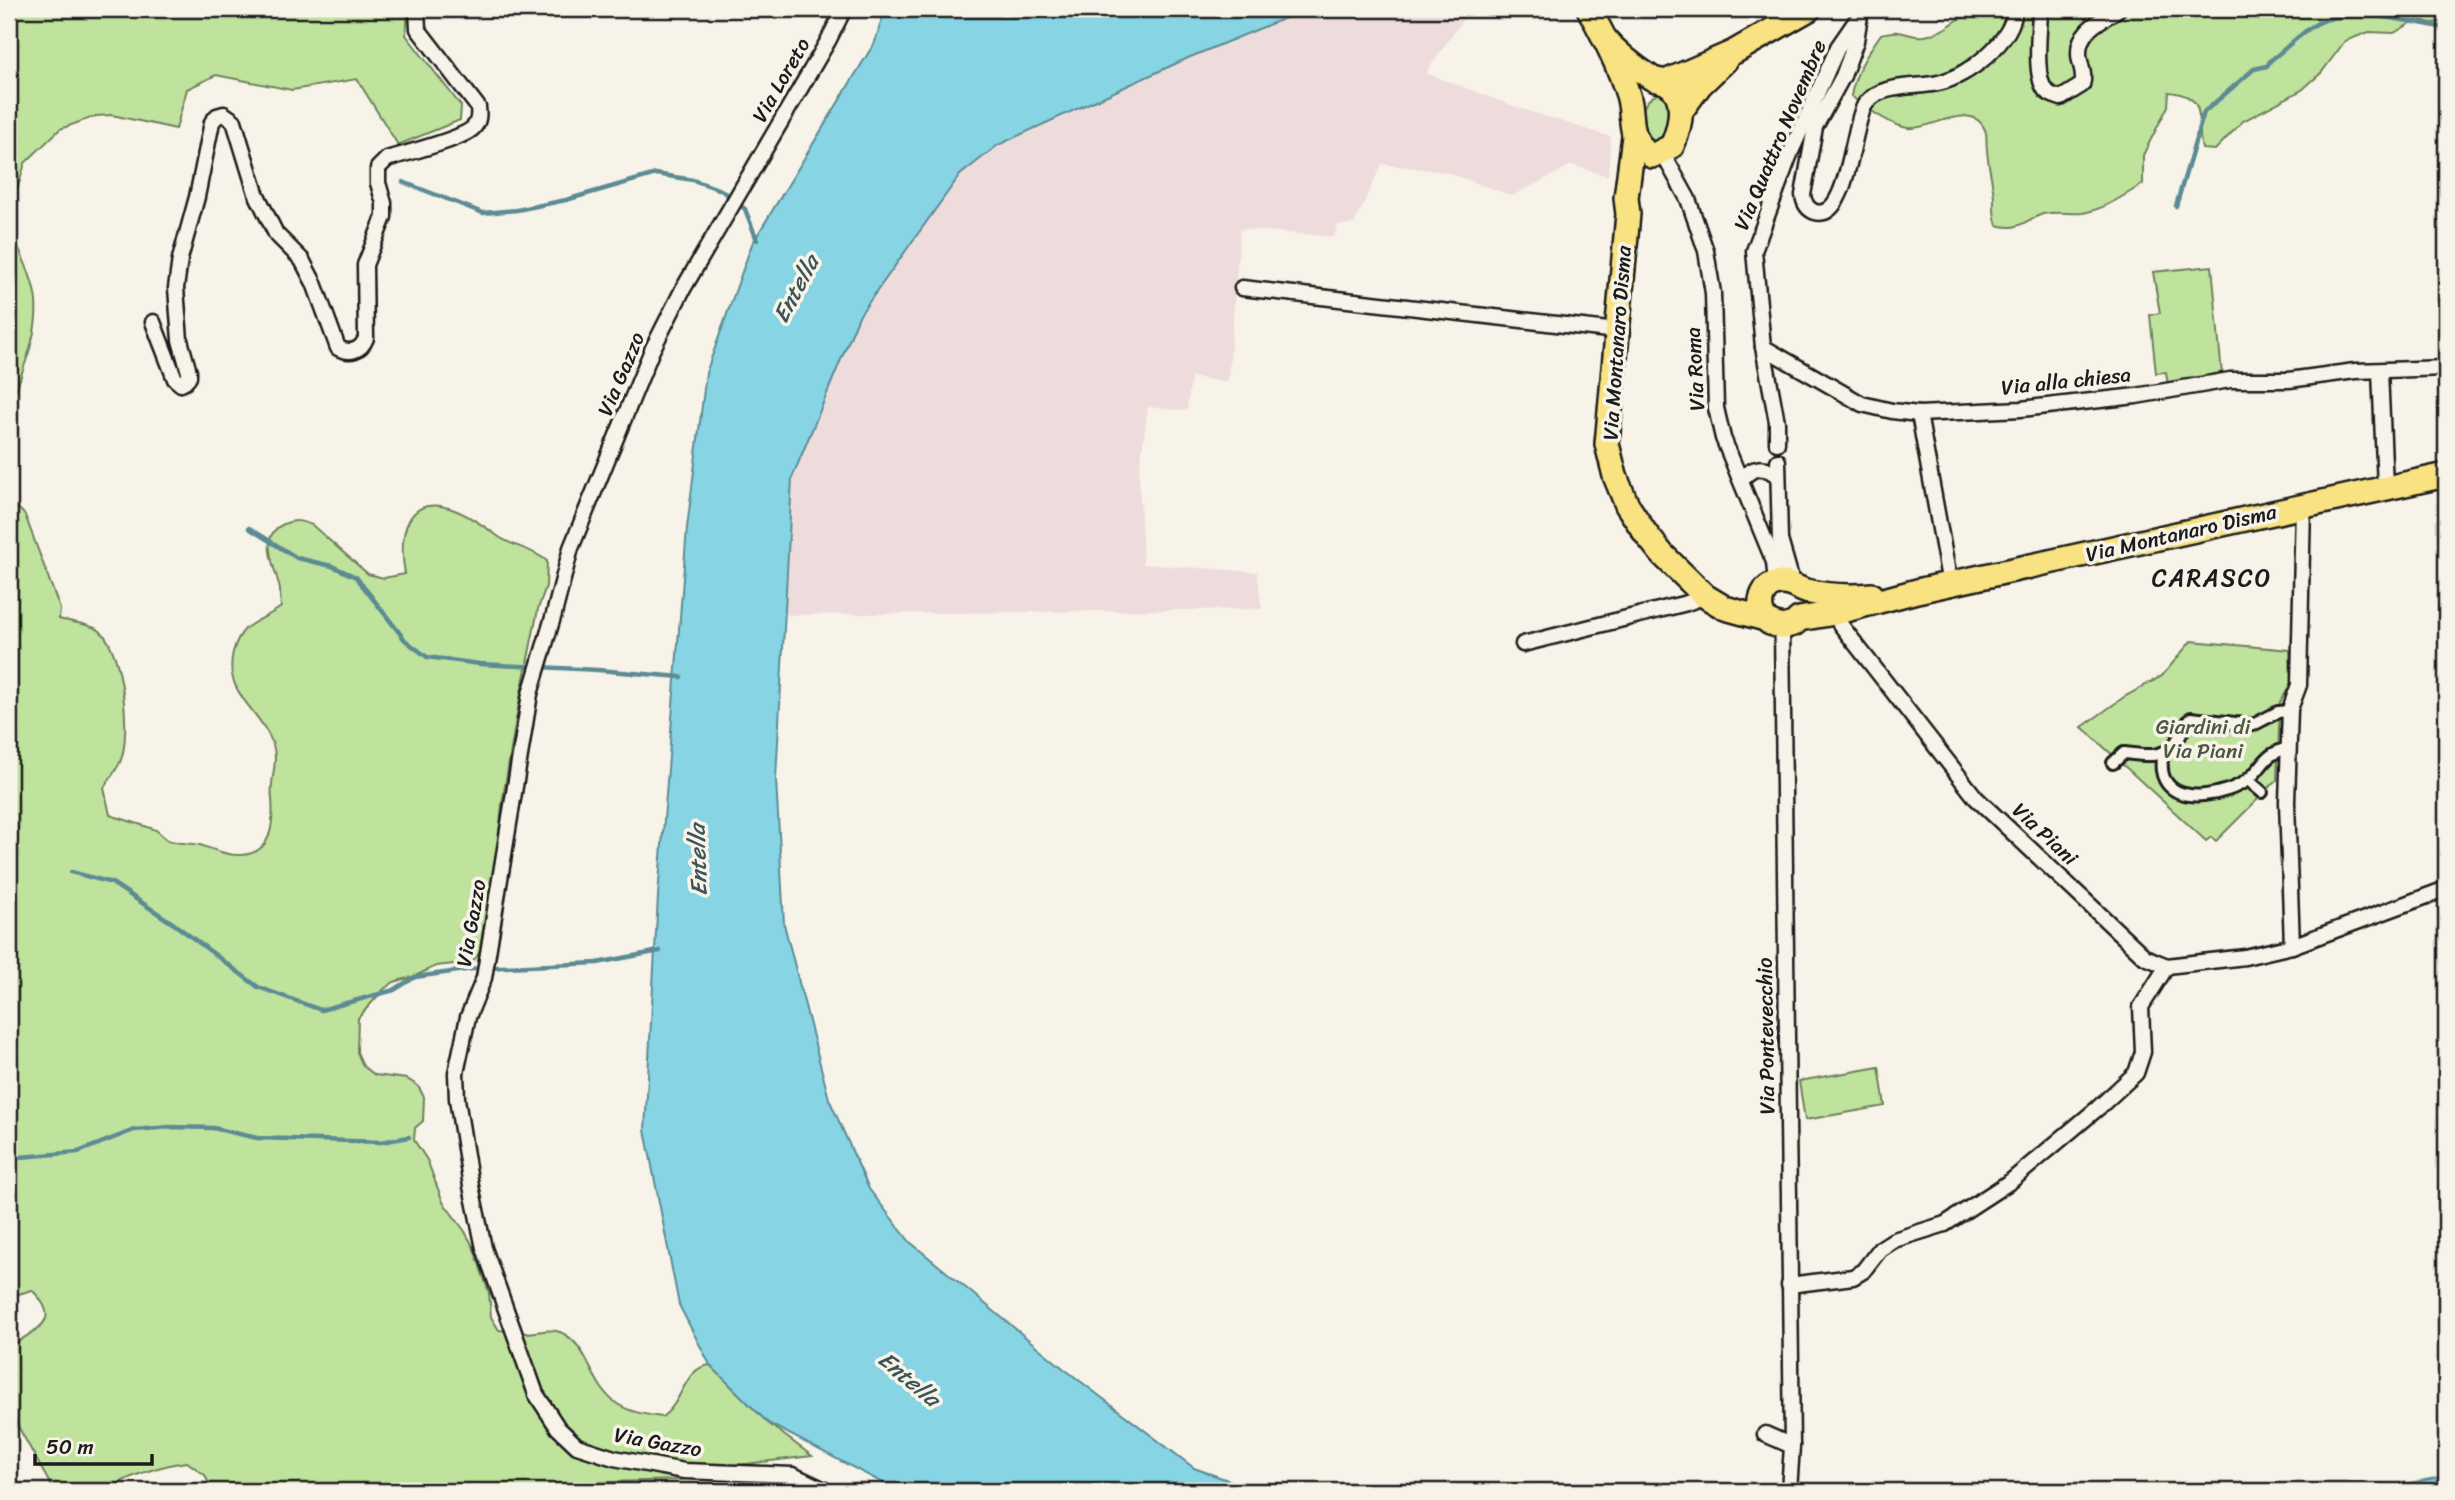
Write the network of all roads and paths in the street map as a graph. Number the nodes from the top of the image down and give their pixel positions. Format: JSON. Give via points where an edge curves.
{"nodes":[{"id":1,"x":417,"y":9,"type":"edge"},
{"id":2,"x":844,"y":9,"type":"edge"},
{"id":3,"x":1589,"y":9,"type":"edge"},
{"id":4,"x":1809,"y":9,"type":"edge"},
{"id":5,"x":2015,"y":9,"type":"edge"},
{"id":6,"x":2040,"y":9,"type":"edge"},
{"id":7,"x":2118,"y":9,"type":"edge"},
{"id":8,"x":1861,"y":12,"type":"edge"},
{"id":9,"x":1604,"y":38,"type":"junction"},
{"id":10,"x":1734,"y":52,"type":"junction"},
{"id":11,"x":1660,"y":81,"type":"junction"},
{"id":12,"x":1629,"y":99,"type":"junction"},
{"id":13,"x":1681,"y":111,"type":"junction"},
{"id":14,"x":1634,"y":136,"type":"junction"},
{"id":15,"x":1657,"y":154,"type":"junction"},
{"id":16,"x":752,"y":170,"type":"joint"},
{"id":17,"x":1628,"y":214,"type":"junction"},
{"id":18,"x":1242,"y":288,"type":"dead end"},
{"id":19,"x":153,"y":322,"type":"dead end"},
{"id":20,"x":1617,"y":331,"type":"junction"},
{"id":21,"x":1763,"y":347,"type":"junction"},
{"id":22,"x":2446,"y":368,"type":"edge"},
{"id":23,"x":2384,"y":371,"type":"junction"},
{"id":24,"x":1919,"y":414,"type":"junction"},
{"id":25,"x":1777,"y":443,"type":"dead end"},
{"id":26,"x":1778,"y":461,"type":"dead end"},
{"id":27,"x":2446,"y":475,"type":"edge"},
{"id":28,"x":1778,"y":477,"type":"junction"},
{"id":29,"x":1741,"y":481,"type":"junction"},
{"id":30,"x":2385,"y":487,"type":"junction"},
{"id":31,"x":2303,"y":505,"type":"junction"},
{"id":32,"x":1683,"y":575,"type":"junction"},
{"id":33,"x":1950,"y":584,"type":"junction"},
{"id":34,"x":1782,"y":588,"type":"junction"},
{"id":35,"x":1917,"y":591,"type":"junction"},
{"id":36,"x":1705,"y":596,"type":"junction"},
{"id":37,"x":1835,"y":613,"type":"junction"},
{"id":38,"x":1782,"y":622,"type":"junction"},
{"id":39,"x":1523,"y":644,"type":"dead end"},
{"id":40,"x":2290,"y":711,"type":"junction"},
{"id":41,"x":2289,"y":748,"type":"junction"},
{"id":42,"x":2162,"y":753,"type":"junction"},
{"id":43,"x":2113,"y":763,"type":"dead end"},
{"id":44,"x":2248,"y":779,"type":"junction"},
{"id":45,"x":2262,"y":792,"type":"dead end"},
{"id":46,"x":2446,"y":889,"type":"edge"},
{"id":47,"x":2292,"y":946,"type":"junction"},
{"id":48,"x":2167,"y":967,"type":"junction"},
{"id":49,"x":1789,"y":1285,"type":"junction"},
{"id":50,"x":1765,"y":1434,"type":"dead end"},
{"id":51,"x":1792,"y":1449,"type":"junction"},
{"id":52,"x":827,"y":1491,"type":"edge"},
{"id":53,"x":1789,"y":1491,"type":"edge"}],
"edges":[{"from":1,"to":19,"type":"street","via":[[418,29],[478,107],[479,117],[473,128],[461,135],[387,159],[378,168],[384,217],[365,265],[364,344],[349,352],[338,348],[314,283],[302,260],[276,234],[256,193],[234,121],[224,114],[212,122],[180,259],[176,288],[180,340],[189,372],[185,383],[175,379]]},
{"from":2,"to":16,"type":"street","name":"Via Loreto"},
{"from":3,"to":9,"type":"main road"},
{"from":4,"to":10,"type":"main road"},
{"from":5,"to":8,"type":"street","via":[[2014,22],[1991,53],[1965,71],[1939,83],[1899,87],[1866,102],[1835,205],[1826,212],[1815,212],[1803,195],[1815,127],[1843,76]]},
{"from":6,"to":7,"type":"street","via":[[2041,84],[2048,94],[2061,98],[2082,85],[2082,37]]},
{"from":8,"to":21,"type":"street","name":"Via Quattro Novembre","via":[[1838,47],[1758,236],[1754,251]]},
{"from":9,"to":11,"type":"main road"},
{"from":9,"to":12,"type":"main road"},
{"from":10,"to":11,"type":"main road"},
{"from":10,"to":13,"type":"main road"},
{"from":11,"to":12,"type":"main road","via":[[1641,86]]},
{"from":11,"to":13,"type":"main road","via":[[1676,92]]},
{"from":12,"to":14,"type":"main road"},
{"from":13,"to":15,"type":"main road","via":[[1680,130],[1672,146]]},
{"from":14,"to":15,"type":"main road","via":[[1640,146]]},
{"from":14,"to":17,"type":"main road","name":"Via Montanaro Disma"},
{"from":15,"to":17,"type":"main road","name":"Via Montanaro Disma"},
{"from":15,"to":29,"type":"street","name":"Via Roma","via":[[1688,199],[1706,251],[1713,293],[1716,408]]},
{"from":16,"to":52,"type":"street","name":"Via Gazzo","via":[[652,350],[571,548],[530,694],[484,978],[459,1054],[457,1099],[484,1248],[536,1394],[558,1428],[577,1446],[614,1458],[684,1471],[793,1475]]},
{"from":17,"to":20,"type":"main road","name":"Via Montanaro Disma"},
{"from":18,"to":20,"type":"street"},
{"from":20,"to":32,"type":"main road","name":"Via Montanaro Disma","via":[[1607,444],[1615,475],[1646,534]]},
{"from":21,"to":24,"type":"street","name":"Via alla chiesa","via":[[1862,404]]},
{"from":21,"to":25,"type":"street","name":"Via Quattro Novembre"},
{"from":22,"to":23,"type":"street","name":"Via alla chiesa"},
{"from":23,"to":24,"type":"street","name":"Via alla chiesa","via":[[2230,380],[2021,409]]},
{"from":23,"to":30,"type":"street"},
{"from":24,"to":33,"type":"street"},
{"from":26,"to":28,"type":"street"},
{"from":27,"to":30,"type":"main road","name":"Via Montanaro Disma"},
{"from":28,"to":29,"type":"street","via":[[1772,471],[1754,468]]},
{"from":28,"to":34,"type":"street"},
{"from":29,"to":34,"type":"street","name":"Via Roma"},
{"from":30,"to":31,"type":"main road","name":"Via Montanaro Disma"},
{"from":31,"to":33,"type":"main road","name":"Via Montanaro Disma"},
{"from":31,"to":40,"type":"street","via":[[2299,685]]},
{"from":32,"to":34,"type":"main road","name":"Via Montanaro Disma","via":[[1746,598]]},
{"from":32,"to":36,"type":"main road","name":"Via Montanaro Disma"},
{"from":33,"to":35,"type":"main road","name":"Via Montanaro Disma"},
{"from":34,"to":35,"type":"main road","name":"Via Montanaro Disma","via":[[1858,596]]},
{"from":34,"to":38,"type":"main road","via":[[1760,608]]},
{"from":34,"to":38,"type":"main road","via":[[1804,601],[1802,614]]},
{"from":35,"to":37,"type":"main road","name":"Via Montanaro Disma"},
{"from":36,"to":38,"type":"main road","name":"Via Montanaro Disma","via":[[1725,608]]},
{"from":36,"to":39,"type":"street"},
{"from":37,"to":38,"type":"main road","name":"Via Montanaro Disma"},
{"from":37,"to":48,"type":"street","name":"Via Piani","via":[[1976,798],[2145,957]]},
{"from":38,"to":49,"type":"street","name":"Via Pontevecchio"},
{"from":40,"to":41,"type":"street"},
{"from":40,"to":42,"type":"street","via":[[2248,726],[2191,718]]},
{"from":41,"to":44,"type":"street","via":[[2275,751]]},
{"from":41,"to":47,"type":"street"},
{"from":42,"to":43,"type":"street","via":[[2144,757],[2124,753]]},
{"from":42,"to":44,"type":"street","via":[[2163,777],[2183,793],[2210,794]]},
{"from":44,"to":45,"type":"street"},
{"from":46,"to":47,"type":"street"},
{"from":47,"to":48,"type":"street"},
{"from":48,"to":49,"type":"street","via":[[2141,1007],[2143,1052],[2136,1073],[2098,1108],[2011,1181],[1944,1224],[1894,1240],[1853,1277]]},
{"from":49,"to":51,"type":"street","name":"Via Pontevecchio"},
{"from":50,"to":51,"type":"street"},
{"from":51,"to":53,"type":"street","name":"Via Pontevecchio"}]}
